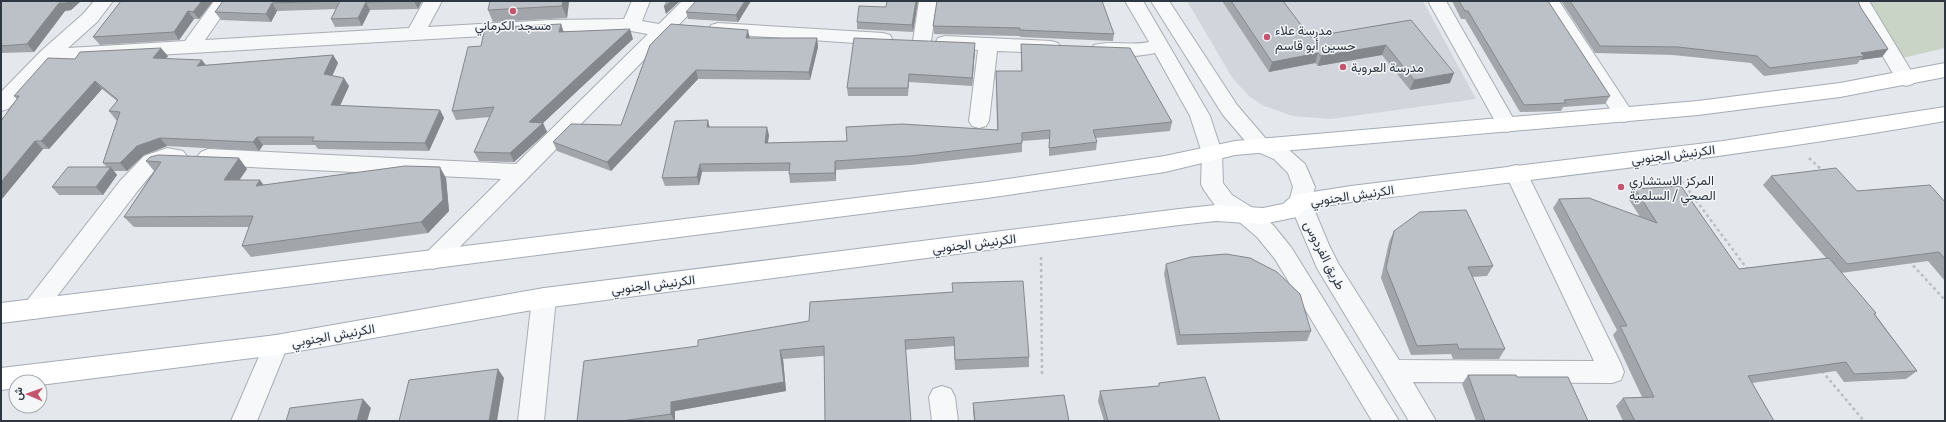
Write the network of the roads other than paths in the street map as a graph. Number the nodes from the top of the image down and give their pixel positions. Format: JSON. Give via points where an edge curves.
{"nodes":[{"id":1,"x":104,"y":1,"type":"edge"},
{"id":2,"x":223,"y":1,"type":"edge"},
{"id":3,"x":433,"y":1,"type":"edge"},
{"id":4,"x":641,"y":1,"type":"edge"},
{"id":5,"x":693,"y":1,"type":"edge"},
{"id":6,"x":928,"y":1,"type":"edge"},
{"id":7,"x":1134,"y":1,"type":"edge"},
{"id":8,"x":1160,"y":1,"type":"edge"},
{"id":9,"x":1437,"y":1,"type":"edge"},
{"id":10,"x":1550,"y":1,"type":"edge"},
{"id":11,"x":1860,"y":1,"type":"edge"},
{"id":12,"x":631,"y":25,"type":"junction"},
{"id":13,"x":665,"y":28,"type":"junction"},
{"id":14,"x":415,"y":34,"type":"junction"},
{"id":15,"x":909,"y":41,"type":"junction"},
{"id":16,"x":988,"y":44,"type":"junction"},
{"id":17,"x":1160,"y":46,"type":"junction"},
{"id":18,"x":190,"y":47,"type":"junction"},
{"id":19,"x":48,"y":55,"type":"junction"},
{"id":20,"x":1945,"y":70,"type":"edge"},
{"id":21,"x":1906,"y":78,"type":"junction"},
{"id":22,"x":1,"y":104,"type":"edge"},
{"id":23,"x":1945,"y":114,"type":"edge"},
{"id":24,"x":1624,"y":115,"type":"junction"},
{"id":25,"x":979,"y":121,"type":"dead end"},
{"id":26,"x":1507,"y":125,"type":"junction"},
{"id":27,"x":1260,"y":145,"type":"junction"},
{"id":28,"x":1212,"y":153,"type":"junction"},
{"id":29,"x":520,"y":172,"type":"junction"},
{"id":30,"x":1516,"y":173,"type":"junction"},
{"id":31,"x":1300,"y":202,"type":"junction"},
{"id":32,"x":1245,"y":214,"type":"junction"},
{"id":33,"x":433,"y":260,"type":"junction"},
{"id":34,"x":544,"y":298,"type":"junction"},
{"id":35,"x":34,"y":309,"type":"junction"},
{"id":36,"x":1,"y":313,"type":"edge"},
{"id":37,"x":276,"y":345,"type":"junction"},
{"id":38,"x":1393,"y":371,"type":"junction"},
{"id":39,"x":1,"y":380,"type":"edge"},
{"id":40,"x":244,"y":421,"type":"edge"},
{"id":41,"x":531,"y":421,"type":"edge"},
{"id":42,"x":1386,"y":421,"type":"edge"},
{"id":43,"x":1423,"y":421,"type":"edge"}],
"edges":[{"from":1,"to":19,"type":"street","via":[[90,18]]},
{"from":2,"to":18,"type":"street"},
{"from":3,"to":14,"type":"street"},
{"from":4,"to":12,"type":"street"},
{"from":5,"to":13,"type":"street"},
{"from":6,"to":15,"type":"street"},
{"from":7,"to":17,"type":"street"},
{"from":8,"to":27,"type":"street","name":"طريق الفردوس","via":[[1217,92]]},
{"from":9,"to":26,"type":"street"},
{"from":10,"to":24,"type":"street"},
{"from":11,"to":21,"type":"street"},
{"from":12,"to":13,"type":"street"},
{"from":12,"to":14,"type":"street","via":[[551,26]]},
{"from":13,"to":15,"type":"street","via":[[696,27]]},
{"from":13,"to":29,"type":"street"},
{"from":14,"to":18,"type":"street"},
{"from":15,"to":16,"type":"street"},
{"from":16,"to":17,"type":"street","via":[[1141,50]]},
{"from":16,"to":25,"type":"street"},
{"from":17,"to":28,"type":"street","via":[[1191,98],[1207,134]]},
{"from":18,"to":19,"type":"street"},
{"from":19,"to":22,"type":"street"},
{"from":20,"to":21,"type":"main road"},
{"from":21,"to":24,"type":"main road","via":[[1771,100]]},
{"from":23,"to":30,"type":"main road","name":"الكرنيش الجنوبي","via":[[1790,139]]},
{"from":24,"to":26,"type":"main road"},
{"from":26,"to":27,"type":"main road"},
{"from":27,"to":28,"type":"main road"},
{"from":27,"to":31,"type":"street","name":"طريق الفردوس","via":[[1281,154],[1298,169],[1304,187]]},
{"from":28,"to":32,"type":"street","via":[[1212,184],[1224,201]]},
{"from":28,"to":33,"type":"main road","via":[[1165,164],[987,190]]},
{"from":29,"to":33,"type":"street"},
{"from":29,"to":35,"type":"street","via":[[167,156],[151,161],[128,187]]},
{"from":30,"to":31,"type":"main road","name":"الكرنيش الجنوبي"},
{"from":30,"to":38,"type":"street","via":[[1612,372]]},
{"from":31,"to":32,"type":"main road","name":"الكرنيش الجنوبي","via":[[1289,212],[1263,216]]},
{"from":31,"to":38,"type":"street","name":"طريق الفردوس","via":[[1329,268]]},
{"from":32,"to":34,"type":"main road","name":"الكرنيش الجنوبي","via":[[1180,217]]},
{"from":32,"to":42,"type":"street","via":[[1265,231],[1299,277]]},
{"from":33,"to":35,"type":"main road"},
{"from":34,"to":37,"type":"main road","name":"الكرنيش الجنوبي"},
{"from":34,"to":41,"type":"street"},
{"from":35,"to":36,"type":"main road"},
{"from":37,"to":39,"type":"main road","name":"الكرنيش الجنوبي"},
{"from":37,"to":40,"type":"street"},
{"from":38,"to":43,"type":"street","name":"طريق الفردوس"}]}
